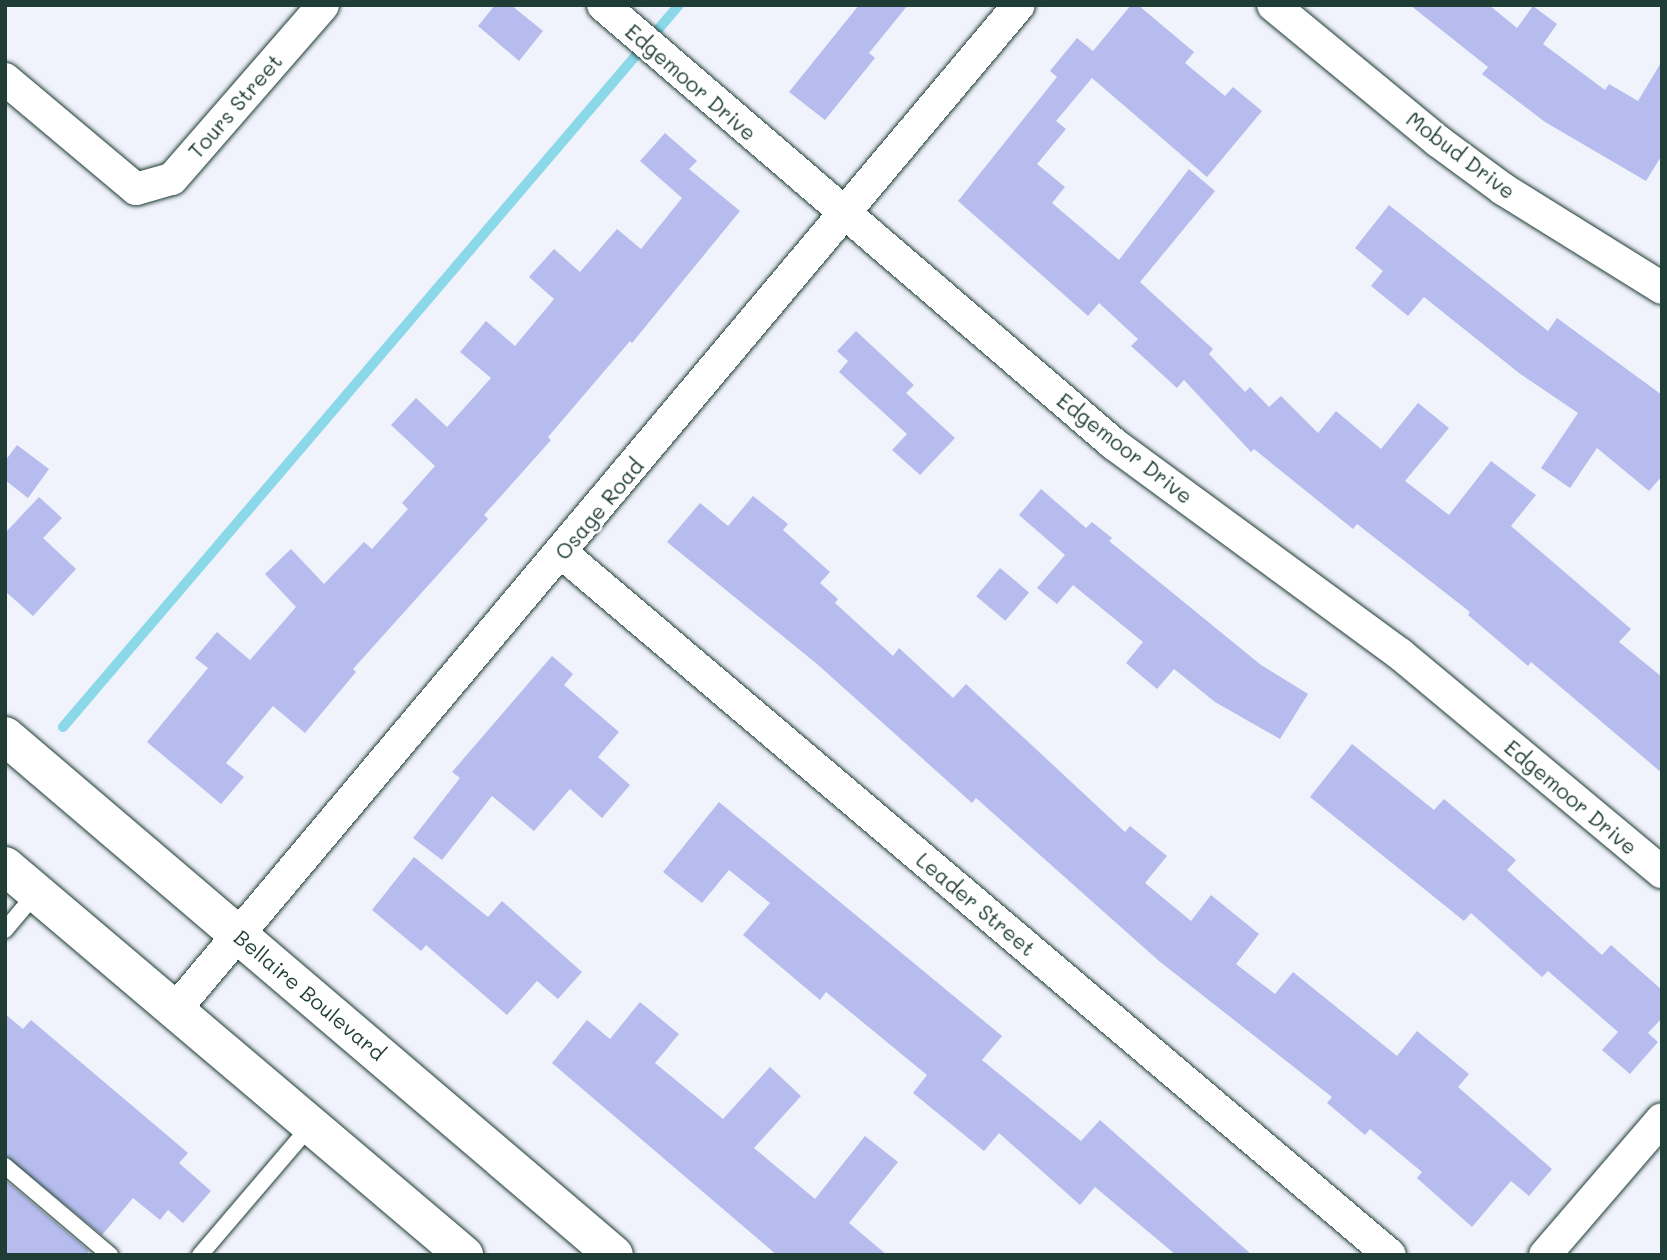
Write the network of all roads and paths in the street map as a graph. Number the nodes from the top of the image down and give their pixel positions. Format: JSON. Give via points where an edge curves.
{"nodes":[{"id":1,"x":323,"y":5,"type":"edge"},
{"id":2,"x":1019,"y":5,"type":"edge"},
{"id":3,"x":1273,"y":5,"type":"edge"},
{"id":4,"x":612,"y":13,"type":"edge"},
{"id":5,"x":5,"y":79,"type":"edge"},
{"id":6,"x":843,"y":215,"type":"junction"},
{"id":7,"x":1662,"y":288,"type":"edge"},
{"id":8,"x":563,"y":554,"type":"junction"},
{"id":9,"x":5,"y":736,"type":"edge"},
{"id":10,"x":5,"y":866,"type":"edge"},
{"id":11,"x":1662,"y":872,"type":"edge"},
{"id":12,"x":37,"y":892,"type":"junction"},
{"id":13,"x":5,"y":930,"type":"edge"},
{"id":14,"x":239,"y":935,"type":"junction"},
{"id":15,"x":175,"y":1010,"type":"junction"},
{"id":16,"x":1662,"y":1119,"type":"edge"},
{"id":17,"x":311,"y":1125,"type":"junction"},
{"id":18,"x":5,"y":1167,"type":"edge"},
{"id":19,"x":110,"y":1255,"type":"edge"},
{"id":20,"x":200,"y":1255,"type":"edge"},
{"id":21,"x":464,"y":1255,"type":"edge"},
{"id":22,"x":614,"y":1255,"type":"edge"},
{"id":23,"x":1390,"y":1255,"type":"edge"},
{"id":24,"x":1545,"y":1255,"type":"edge"}],
"edges":[{"from":1,"to":5,"type":"street","name":"Tours Street","via":[[172,179],[136,190]]},
{"from":2,"to":6,"type":"street","name":"Osage Road"},
{"from":3,"to":7,"type":"street","name":"Mobud Drive","via":[[1471,165]]},
{"from":4,"to":6,"type":"street","name":"Edgemoor Drive"},
{"from":6,"to":8,"type":"street","name":"Osage Road"},
{"from":6,"to":11,"type":"street","name":"Edgemoor Drive","via":[[1114,444],[1400,654]]},
{"from":8,"to":14,"type":"street","name":"Osage Road"},
{"from":8,"to":23,"type":"street","name":"Leader Street"},
{"from":9,"to":14,"type":"main road","name":"Bellaire Boulevard"},
{"from":10,"to":12,"type":"main road"},
{"from":12,"to":13,"type":"lane"},
{"from":12,"to":15,"type":"main road"},
{"from":14,"to":15,"type":"street","name":"Osage Road"},
{"from":14,"to":22,"type":"main road","name":"Bellaire Boulevard"},
{"from":15,"to":17,"type":"main road"},
{"from":16,"to":24,"type":"street"},
{"from":17,"to":20,"type":"lane"},
{"from":17,"to":21,"type":"main road"},
{"from":18,"to":19,"type":"lane"}]}
